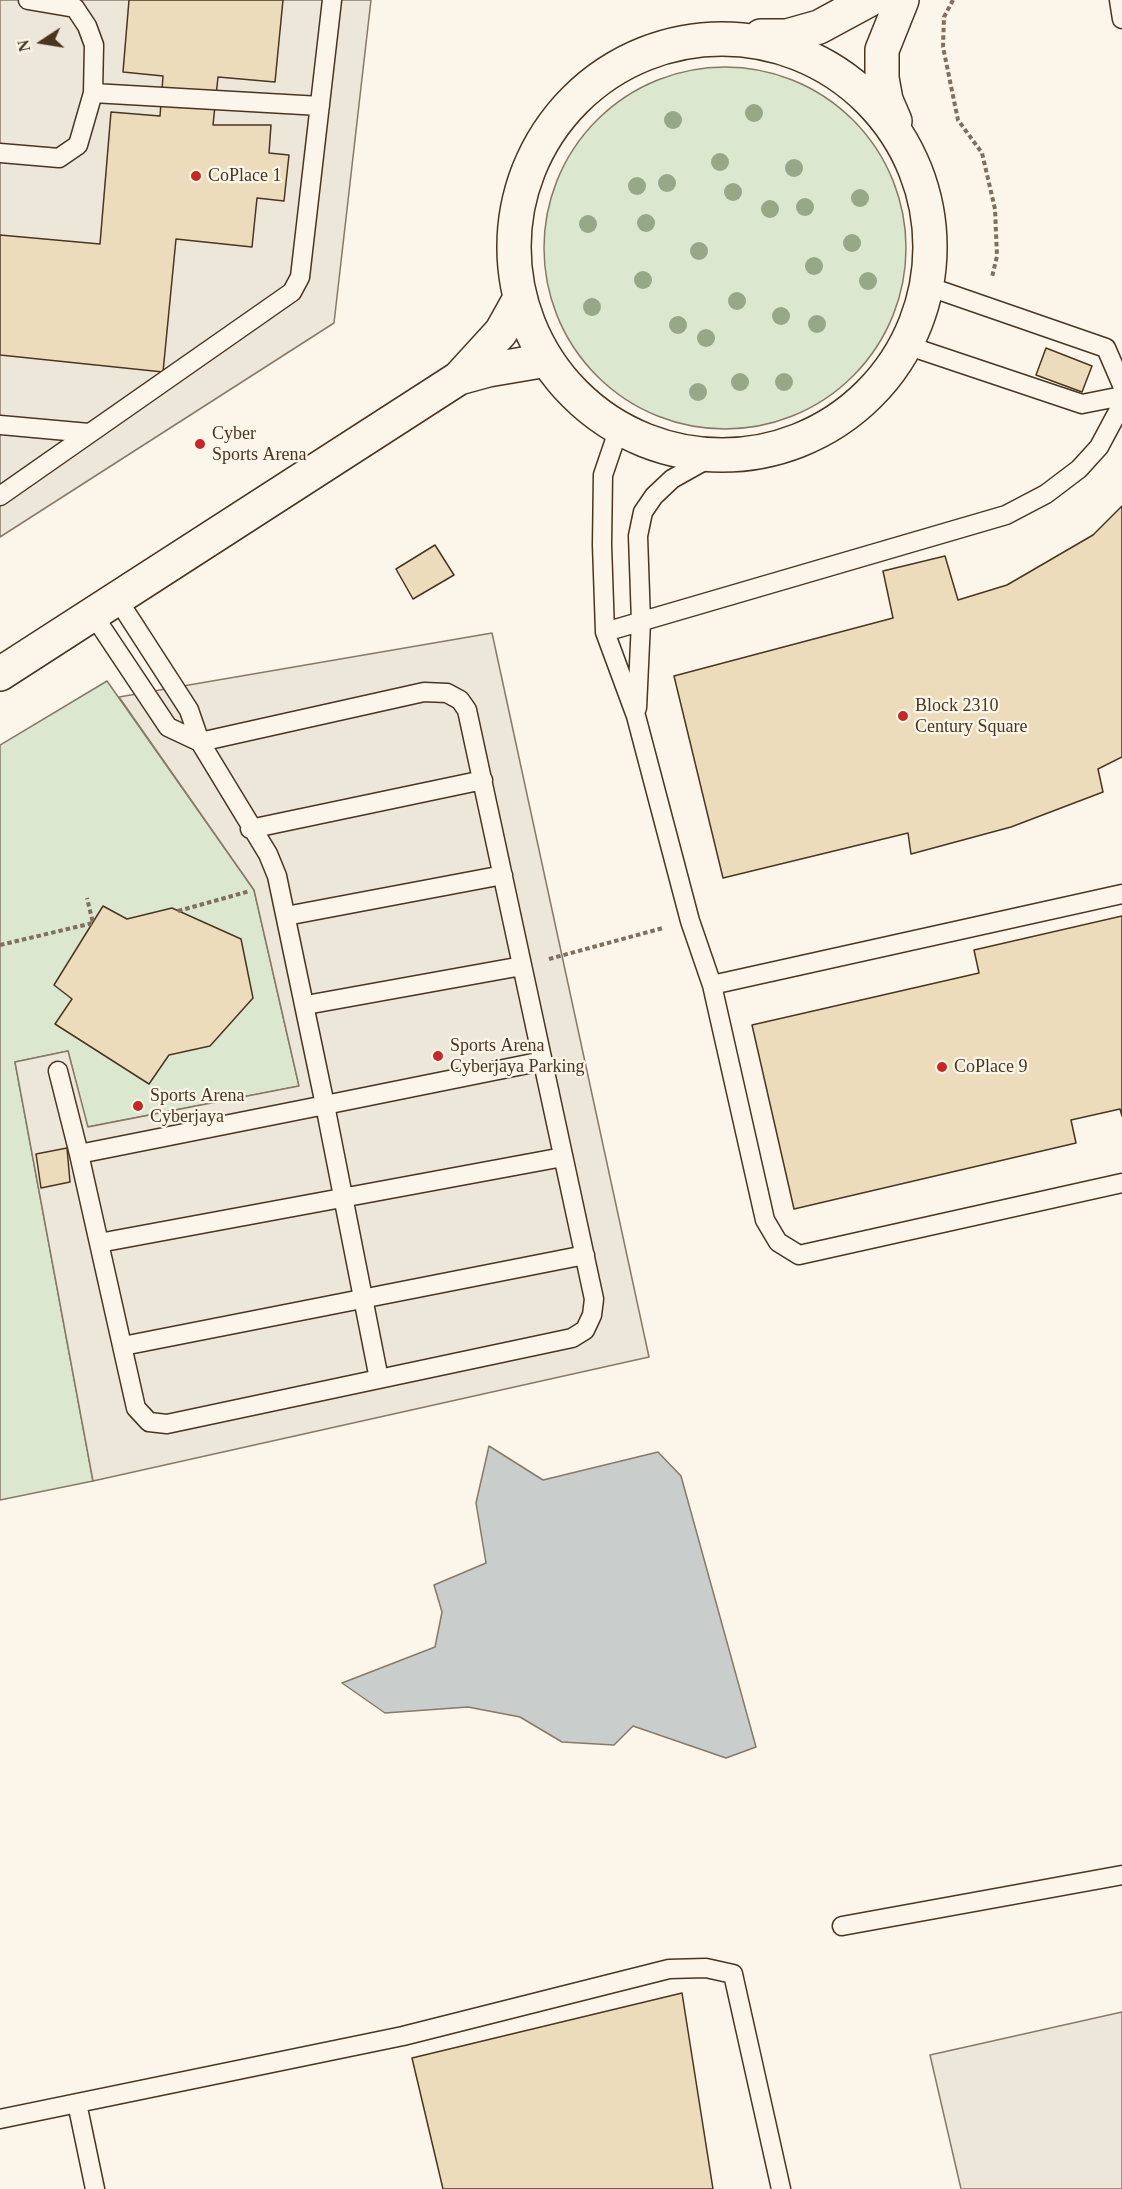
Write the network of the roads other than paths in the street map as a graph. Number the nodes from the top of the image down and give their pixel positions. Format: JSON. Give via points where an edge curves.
{"nodes":[{"id":1,"x":28,"y":0,"type":"edge"},
{"id":2,"x":332,"y":0,"type":"edge"},
{"id":3,"x":869,"y":0,"type":"edge"},
{"id":4,"x":902,"y":0,"type":"edge"},
{"id":5,"x":1119,"y":0,"type":"edge"},
{"id":6,"x":1122,"y":19,"type":"edge"},
{"id":7,"x":709,"y":38,"type":"junction"},
{"id":8,"x":93,"y":93,"type":"junction"},
{"id":9,"x":320,"y":106,"type":"junction"},
{"id":10,"x":907,"y":150,"type":"junction"},
{"id":11,"x":0,"y":153,"type":"edge"},
{"id":12,"x":927,"y":286,"type":"junction"},
{"id":13,"x":520,"y":298,"type":"junction"},
{"id":14,"x":906,"y":345,"type":"junction"},
{"id":15,"x":548,"y":360,"type":"junction"},
{"id":16,"x":459,"y":378,"type":"junction"},
{"id":17,"x":1122,"y":386,"type":"edge"},
{"id":18,"x":1122,"y":396,"type":"edge"},
{"id":19,"x":1122,"y":404,"type":"edge"},
{"id":20,"x":0,"y":425,"type":"edge"},
{"id":21,"x":619,"y":428,"type":"junction"},
{"id":22,"x":89,"y":433,"type":"junction"},
{"id":23,"x":713,"y":456,"type":"junction"},
{"id":24,"x":0,"y":496,"type":"edge"},
{"id":25,"x":106,"y":608,"type":"junction"},
{"id":26,"x":641,"y":622,"type":"junction"},
{"id":27,"x":605,"y":632,"type":"junction"},
{"id":28,"x":0,"y":674,"type":"edge"},
{"id":29,"x":636,"y":716,"type":"junction"},
{"id":30,"x":200,"y":742,"type":"junction"},
{"id":31,"x":483,"y":780,"type":"junction"},
{"id":32,"x":250,"y":829,"type":"junction"},
{"id":33,"x":503,"y":875,"type":"junction"},
{"id":34,"x":1122,"y":894,"type":"edge"},
{"id":35,"x":286,"y":916,"type":"junction"},
{"id":36,"x":522,"y":966,"type":"junction"},
{"id":37,"x":712,"y":986,"type":"junction"},
{"id":38,"x":306,"y":1005,"type":"junction"},
{"id":39,"x":543,"y":1061,"type":"junction"},
{"id":40,"x":58,"y":1071,"type":"dead end"},
{"id":41,"x":325,"y":1105,"type":"junction"},
{"id":42,"x":79,"y":1154,"type":"junction"},
{"id":43,"x":564,"y":1157,"type":"junction"},
{"id":44,"x":1122,"y":1183,"type":"edge"},
{"id":45,"x":343,"y":1198,"type":"junction"},
{"id":46,"x":99,"y":1243,"type":"junction"},
{"id":47,"x":585,"y":1255,"type":"junction"},
{"id":48,"x":363,"y":1299,"type":"junction"},
{"id":49,"x":123,"y":1346,"type":"junction"},
{"id":50,"x":379,"y":1379,"type":"junction"},
{"id":51,"x":1122,"y":1875,"type":"edge"},
{"id":52,"x":842,"y":1926,"type":"dead end"},
{"id":53,"x":77,"y":2103,"type":"junction"},
{"id":54,"x":0,"y":2119,"type":"edge"},
{"id":55,"x":95,"y":2189,"type":"edge"},
{"id":56,"x":781,"y":2189,"type":"edge"}],
"edges":[{"from":1,"to":8,"type":"lane","via":[[75,8],[93,45]]},
{"from":2,"to":9,"type":"lane"},
{"from":3,"to":7,"type":"street","via":[[819,27],[787,36]]},
{"from":4,"to":10,"type":"street","via":[[882,50],[882,78],[886,100]]},
{"from":5,"to":6,"type":"lane"},
{"from":7,"to":10,"type":"street","via":[[777,45],[809,57],[839,74],[873,104]]},
{"from":7,"to":13,"type":"street","via":[[644,52],[588,87],[564,111],[540,147],[519,199],[514,232]]},
{"from":8,"to":9,"type":"lane"},
{"from":8,"to":11,"type":"lane","via":[[78,145],[59,158]]},
{"from":9,"to":22,"type":"lane","via":[[300,277],[292,292]]},
{"from":10,"to":12,"type":"street","via":[[926,203],[930,258]]},
{"from":12,"to":14,"type":"street"},
{"from":12,"to":17,"type":"lane","via":[[1106,348]]},
{"from":13,"to":15,"type":"street","via":[[531,330]]},
{"from":13,"to":16,"type":"street","via":[[501,332]]},
{"from":14,"to":18,"type":"lane","via":[[1082,404]]},
{"from":14,"to":23,"type":"street","via":[[885,378],[858,406],[826,429],[790,445],[752,454]]},
{"from":15,"to":16,"type":"street"},
{"from":15,"to":21,"type":"street","via":[[591,409]]},
{"from":16,"to":25,"type":"street"},
{"from":19,"to":26,"type":"lane","via":[[1099,447],[1079,469],[1046,495],[1006,515]]},
{"from":20,"to":22,"type":"lane"},
{"from":21,"to":23,"type":"street","via":[[648,443]]},
{"from":21,"to":27,"type":"lane","via":[[603,475]]},
{"from":22,"to":24,"type":"lane"},
{"from":23,"to":26,"type":"lane","via":[[672,479],[643,512],[638,536]]},
{"from":25,"to":28,"type":"street"},
{"from":25,"to":30,"type":"lane","via":[[189,710]]},
{"from":25,"to":30,"type":"lane","via":[[168,727]]},
{"from":26,"to":27,"type":"lane"},
{"from":26,"to":29,"type":"lane"},
{"from":27,"to":29,"type":"lane"},
{"from":29,"to":37,"type":"lane","via":[[690,921]]},
{"from":30,"to":31,"type":"lane","via":[[424,692],[447,693],[460,700],[467,710]]},
{"from":30,"to":32,"type":"lane"},
{"from":31,"to":32,"type":"lane"},
{"from":31,"to":33,"type":"lane"},
{"from":32,"to":35,"type":"lane","via":[[278,876]]},
{"from":33,"to":35,"type":"lane"},
{"from":33,"to":36,"type":"lane"},
{"from":34,"to":37,"type":"lane"},
{"from":35,"to":38,"type":"lane"},
{"from":36,"to":38,"type":"lane"},
{"from":36,"to":39,"type":"lane"},
{"from":37,"to":44,"type":"lane","via":[[765,1220],[778,1242],[799,1255]]},
{"from":38,"to":41,"type":"lane"},
{"from":39,"to":41,"type":"lane"},
{"from":39,"to":43,"type":"lane"},
{"from":40,"to":42,"type":"lane"},
{"from":41,"to":42,"type":"lane"},
{"from":41,"to":45,"type":"lane"},
{"from":42,"to":46,"type":"lane"},
{"from":43,"to":45,"type":"lane"},
{"from":43,"to":47,"type":"lane"},
{"from":45,"to":46,"type":"lane"},
{"from":45,"to":48,"type":"lane"},
{"from":46,"to":49,"type":"lane"},
{"from":47,"to":48,"type":"lane"},
{"from":47,"to":50,"type":"lane","via":[[594,1299],[592,1315],[585,1330],[572,1338]]},
{"from":48,"to":49,"type":"lane"},
{"from":48,"to":50,"type":"lane"},
{"from":49,"to":50,"type":"lane","via":[[136,1408],[149,1422],[167,1424]]},
{"from":51,"to":52,"type":"lane"},
{"from":53,"to":54,"type":"lane"},
{"from":53,"to":55,"type":"lane"},
{"from":53,"to":56,"type":"lane","via":[[403,2036],[669,1969],[706,1968],[733,1974]]}]}
